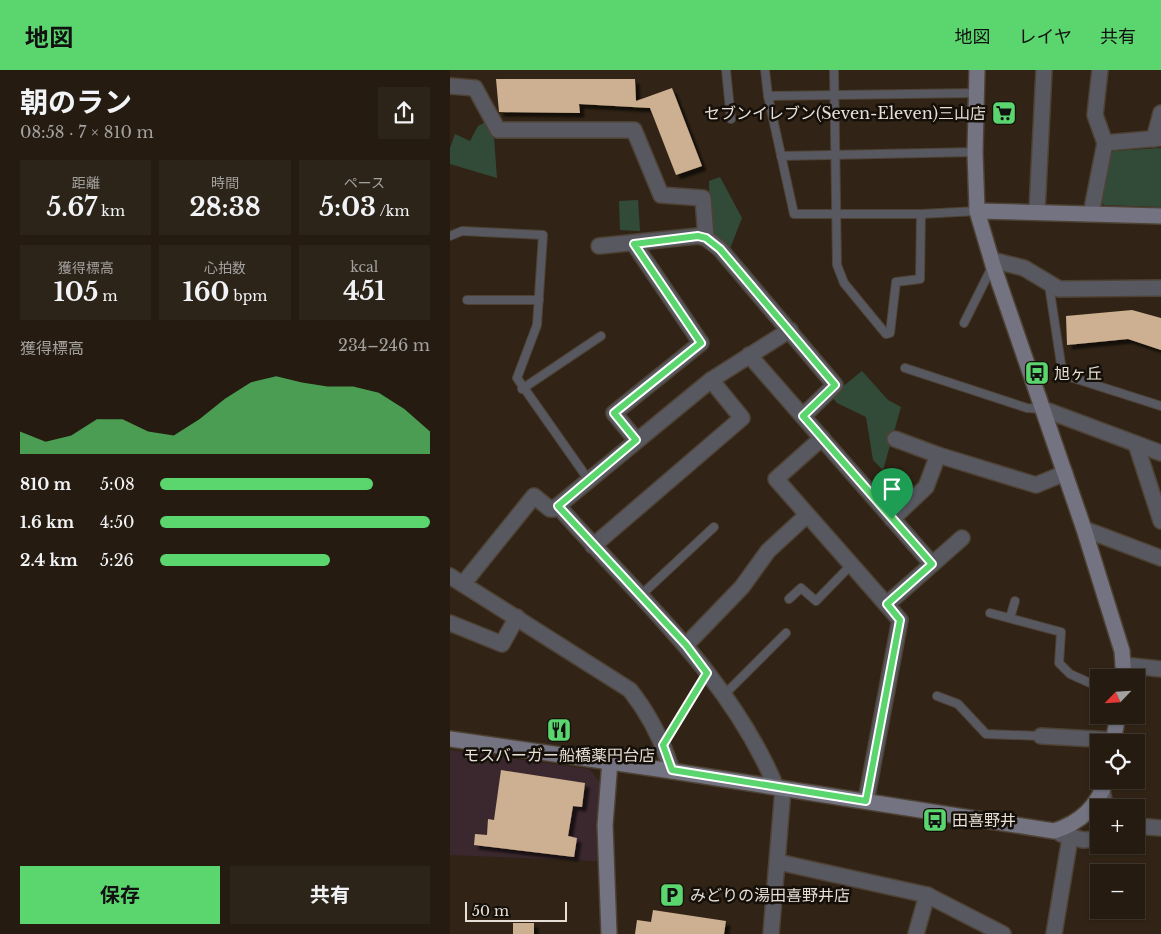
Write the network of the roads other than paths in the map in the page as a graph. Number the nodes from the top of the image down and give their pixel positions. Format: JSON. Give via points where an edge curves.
{"nodes":[{"id":1,"x":726,"y":70,"type":"edge"},
{"id":2,"x":765,"y":70,"type":"edge"},
{"id":3,"x":834,"y":70,"type":"edge"},
{"id":4,"x":977,"y":70,"type":"edge"},
{"id":5,"x":1044,"y":70,"type":"edge"},
{"id":6,"x":1100,"y":70,"type":"edge"},
{"id":7,"x":450,"y":86,"type":"edge"},
{"id":8,"x":976,"y":93,"type":"junction"},
{"id":9,"x":834,"y":95,"type":"junction"},
{"id":10,"x":768,"y":96,"type":"junction"},
{"id":11,"x":1161,"y":113,"type":"edge"},
{"id":12,"x":731,"y":119,"type":"dead end"},
{"id":13,"x":1157,"y":139,"type":"edge"},
{"id":14,"x":1105,"y":143,"type":"junction"},
{"id":15,"x":975,"y":152,"type":"junction"},
{"id":16,"x":835,"y":155,"type":"junction"},
{"id":17,"x":780,"y":156,"type":"junction"},
{"id":18,"x":977,"y":211,"type":"junction"},
{"id":19,"x":1037,"y":212,"type":"junction"},
{"id":20,"x":920,"y":214,"type":"junction"},
{"id":21,"x":1091,"y":214,"type":"junction"},
{"id":22,"x":836,"y":215,"type":"junction"},
{"id":23,"x":1161,"y":216,"type":"edge"},
{"id":24,"x":450,"y":236,"type":"edge"},
{"id":25,"x":706,"y":238,"type":"junction"},
{"id":26,"x":634,"y":244,"type":"junction"},
{"id":27,"x":598,"y":246,"type":"dead end"},
{"id":28,"x":992,"y":262,"type":"junction"},
{"id":29,"x":1049,"y":285,"type":"junction"},
{"id":30,"x":1161,"y":288,"type":"edge"},
{"id":31,"x":467,"y":300,"type":"dead end"},
{"id":32,"x":539,"y":300,"type":"junction"},
{"id":33,"x":964,"y":323,"type":"dead end"},
{"id":34,"x":790,"y":330,"type":"junction"},
{"id":35,"x":601,"y":336,"type":"dead end"},
{"id":36,"x":749,"y":355,"type":"junction"},
{"id":37,"x":905,"y":368,"type":"dead end"},
{"id":38,"x":711,"y":380,"type":"junction"},
{"id":39,"x":522,"y":388,"type":"junction"},
{"id":40,"x":1161,"y":406,"type":"edge"},
{"id":41,"x":1043,"y":409,"type":"junction"},
{"id":42,"x":803,"y":416,"type":"junction"},
{"id":43,"x":822,"y":438,"type":"junction"},
{"id":44,"x":895,"y":439,"type":"dead end"},
{"id":45,"x":636,"y":440,"type":"junction"},
{"id":46,"x":1136,"y":444,"type":"junction"},
{"id":47,"x":1161,"y":453,"type":"edge"},
{"id":48,"x":938,"y":455,"type":"junction"},
{"id":49,"x":1065,"y":473,"type":"junction"},
{"id":50,"x":588,"y":480,"type":"junction"},
{"id":51,"x":558,"y":506,"type":"junction"},
{"id":52,"x":807,"y":516,"type":"junction"},
{"id":53,"x":892,"y":519,"type":"junction"},
{"id":54,"x":1161,"y":521,"type":"edge"},
{"id":55,"x":714,"y":528,"type":"dead end"},
{"id":56,"x":1084,"y":529,"type":"junction"},
{"id":57,"x":962,"y":538,"type":"dead end"},
{"id":58,"x":593,"y":546,"type":"junction"},
{"id":59,"x":1161,"y":558,"type":"edge"},
{"id":60,"x":852,"y":564,"type":"junction"},
{"id":61,"x":932,"y":564,"type":"junction"},
{"id":62,"x":450,"y":576,"type":"edge"},
{"id":63,"x":463,"y":584,"type":"junction"},
{"id":64,"x":640,"y":596,"type":"junction"},
{"id":65,"x":789,"y":598,"type":"dead end"},
{"id":66,"x":1015,"y":601,"type":"dead end"},
{"id":67,"x":887,"y":604,"type":"junction"},
{"id":68,"x":990,"y":613,"type":"dead end"},
{"id":69,"x":517,"y":617,"type":"junction"},
{"id":70,"x":1010,"y":618,"type":"junction"},
{"id":71,"x":450,"y":623,"type":"edge"},
{"id":72,"x":786,"y":633,"type":"dead end"},
{"id":73,"x":686,"y":645,"type":"junction"},
{"id":74,"x":1124,"y":669,"type":"edge"},
{"id":75,"x":1161,"y":669,"type":"edge"},
{"id":76,"x":1145,"y":670,"type":"edge"},
{"id":77,"x":707,"y":673,"type":"junction"},
{"id":78,"x":1090,"y":683,"type":"edge"},
{"id":79,"x":724,"y":694,"type":"junction"},
{"id":80,"x":937,"y":696,"type":"dead end"},
{"id":81,"x":1041,"y":736,"type":"joint"},
{"id":82,"x":450,"y":739,"type":"edge"},
{"id":83,"x":1090,"y":739,"type":"edge"},
{"id":84,"x":663,"y":745,"type":"junction"},
{"id":85,"x":610,"y":761,"type":"junction"},
{"id":86,"x":672,"y":770,"type":"junction"},
{"id":87,"x":780,"y":788,"type":"junction"},
{"id":88,"x":1102,"y":789,"type":"edge"},
{"id":89,"x":866,"y":801,"type":"junction"},
{"id":90,"x":1145,"y":827,"type":"edge"},
{"id":91,"x":1161,"y":828,"type":"edge"},
{"id":92,"x":1054,"y":831,"type":"junction"},
{"id":93,"x":1070,"y":838,"type":"junction"},
{"id":94,"x":1090,"y":840,"type":"edge"},
{"id":95,"x":778,"y":862,"type":"junction"},
{"id":96,"x":927,"y":895,"type":"junction"},
{"id":97,"x":609,"y":934,"type":"edge"},
{"id":98,"x":771,"y":934,"type":"edge"},
{"id":99,"x":916,"y":934,"type":"edge"},
{"id":100,"x":1003,"y":934,"type":"edge"},
{"id":101,"x":1054,"y":934,"type":"edge"}],
"edges":[{"from":1,"to":12,"type":"lane"},
{"from":2,"to":10,"type":"lane"},
{"from":3,"to":9,"type":"lane"},
{"from":4,"to":8,"type":"street"},
{"from":5,"to":19,"type":"street"},
{"from":6,"to":14,"type":"street","via":[[1095,115]]},
{"from":7,"to":25,"type":"street","via":[[475,88],[498,130],[634,130],[661,195],[703,198]]},
{"from":8,"to":9,"type":"lane"},
{"from":8,"to":15,"type":"street"},
{"from":9,"to":10,"type":"lane"},
{"from":9,"to":16,"type":"lane"},
{"from":10,"to":17,"type":"lane"},
{"from":11,"to":13,"type":"street"},
{"from":13,"to":14,"type":"street"},
{"from":14,"to":21,"type":"street"},
{"from":15,"to":16,"type":"lane"},
{"from":15,"to":18,"type":"street"},
{"from":16,"to":17,"type":"lane"},
{"from":16,"to":22,"type":"lane"},
{"from":17,"to":22,"type":"lane","via":[[794,214]]},
{"from":18,"to":19,"type":"street"},
{"from":18,"to":20,"type":"lane"},
{"from":18,"to":28,"type":"street"},
{"from":19,"to":21,"type":"street"},
{"from":20,"to":22,"type":"lane"},
{"from":20,"to":22,"type":"lane","via":[[920,279],[896,282],[890,333],[886,334],[844,282],[836,265]]},
{"from":21,"to":23,"type":"street"},
{"from":24,"to":32,"type":"lane","via":[[462,231],[543,235]]},
{"from":25,"to":26,"type":"street","via":[[698,236]]},
{"from":25,"to":34,"type":"street","via":[[720,249]]},
{"from":26,"to":27,"type":"street"},
{"from":26,"to":45,"type":"street","via":[[701,343],[614,413]]},
{"from":28,"to":29,"type":"street","via":[[1024,268]]},
{"from":28,"to":33,"type":"lane"},
{"from":28,"to":41,"type":"street"},
{"from":29,"to":30,"type":"street","via":[[1059,289]]},
{"from":29,"to":40,"type":"lane","via":[[1061,364],[1067,376]]},
{"from":31,"to":32,"type":"lane"},
{"from":32,"to":39,"type":"lane","via":[[537,324],[517,378]]},
{"from":34,"to":36,"type":"street"},
{"from":34,"to":42,"type":"street","via":[[835,385]]},
{"from":35,"to":39,"type":"lane"},
{"from":36,"to":38,"type":"street"},
{"from":36,"to":42,"type":"street"},
{"from":37,"to":41,"type":"lane","via":[[1027,408]]},
{"from":38,"to":45,"type":"street"},
{"from":38,"to":58,"type":"street","via":[[742,418]]},
{"from":39,"to":50,"type":"lane"},
{"from":41,"to":46,"type":"street"},
{"from":41,"to":49,"type":"street"},
{"from":42,"to":43,"type":"street"},
{"from":43,"to":52,"type":"street","via":[[776,478]]},
{"from":43,"to":53,"type":"street"},
{"from":44,"to":48,"type":"street"},
{"from":45,"to":50,"type":"street"},
{"from":46,"to":47,"type":"street"},
{"from":46,"to":54,"type":"street"},
{"from":48,"to":49,"type":"street","via":[[1036,485]]},
{"from":48,"to":53,"type":"street","via":[[926,487]]},
{"from":49,"to":56,"type":"street"},
{"from":50,"to":51,"type":"street"},
{"from":51,"to":58,"type":"street"},
{"from":51,"to":63,"type":"street","via":[[550,509],[534,496]]},
{"from":52,"to":60,"type":"street"},
{"from":52,"to":73,"type":"street","via":[[768,551],[742,587]]},
{"from":53,"to":61,"type":"street"},
{"from":55,"to":64,"type":"lane"},
{"from":56,"to":59,"type":"street"},
{"from":56,"to":74,"type":"street","via":[[1122,651]]},
{"from":57,"to":61,"type":"street"},
{"from":58,"to":64,"type":"street"},
{"from":60,"to":65,"type":"lane","via":[[816,601],[801,588]]},
{"from":60,"to":67,"type":"street"},
{"from":61,"to":67,"type":"street"},
{"from":62,"to":63,"type":"street"},
{"from":63,"to":69,"type":"street"},
{"from":64,"to":73,"type":"street"},
{"from":66,"to":70,"type":"lane"},
{"from":67,"to":89,"type":"street","via":[[900,620]]},
{"from":68,"to":70,"type":"lane"},
{"from":69,"to":71,"type":"street","via":[[502,644]]},
{"from":69,"to":84,"type":"street","via":[[630,690]]},
{"from":70,"to":78,"type":"lane","via":[[1061,632],[1059,663],[1070,674]]},
{"from":72,"to":79,"type":"lane"},
{"from":73,"to":77,"type":"street"},
{"from":75,"to":76,"type":"street"},
{"from":77,"to":79,"type":"street"},
{"from":77,"to":84,"type":"lane"},
{"from":79,"to":87,"type":"street"},
{"from":80,"to":81,"type":"lane","via":[[958,704],[986,734]]},
{"from":81,"to":83,"type":"street"},
{"from":82,"to":85,"type":"street"},
{"from":84,"to":86,"type":"street"},
{"from":85,"to":86,"type":"street"},
{"from":85,"to":97,"type":"street","via":[[605,826]]},
{"from":86,"to":87,"type":"street"},
{"from":87,"to":89,"type":"street"},
{"from":87,"to":95,"type":"street"},
{"from":88,"to":92,"type":"street","via":[[1080,819]]},
{"from":89,"to":92,"type":"street"},
{"from":90,"to":91,"type":"street"},
{"from":92,"to":93,"type":"street"},
{"from":93,"to":94,"type":"street"},
{"from":93,"to":101,"type":"street"},
{"from":95,"to":96,"type":"street"},
{"from":95,"to":98,"type":"street"},
{"from":96,"to":99,"type":"street"},
{"from":96,"to":100,"type":"street"}]}
